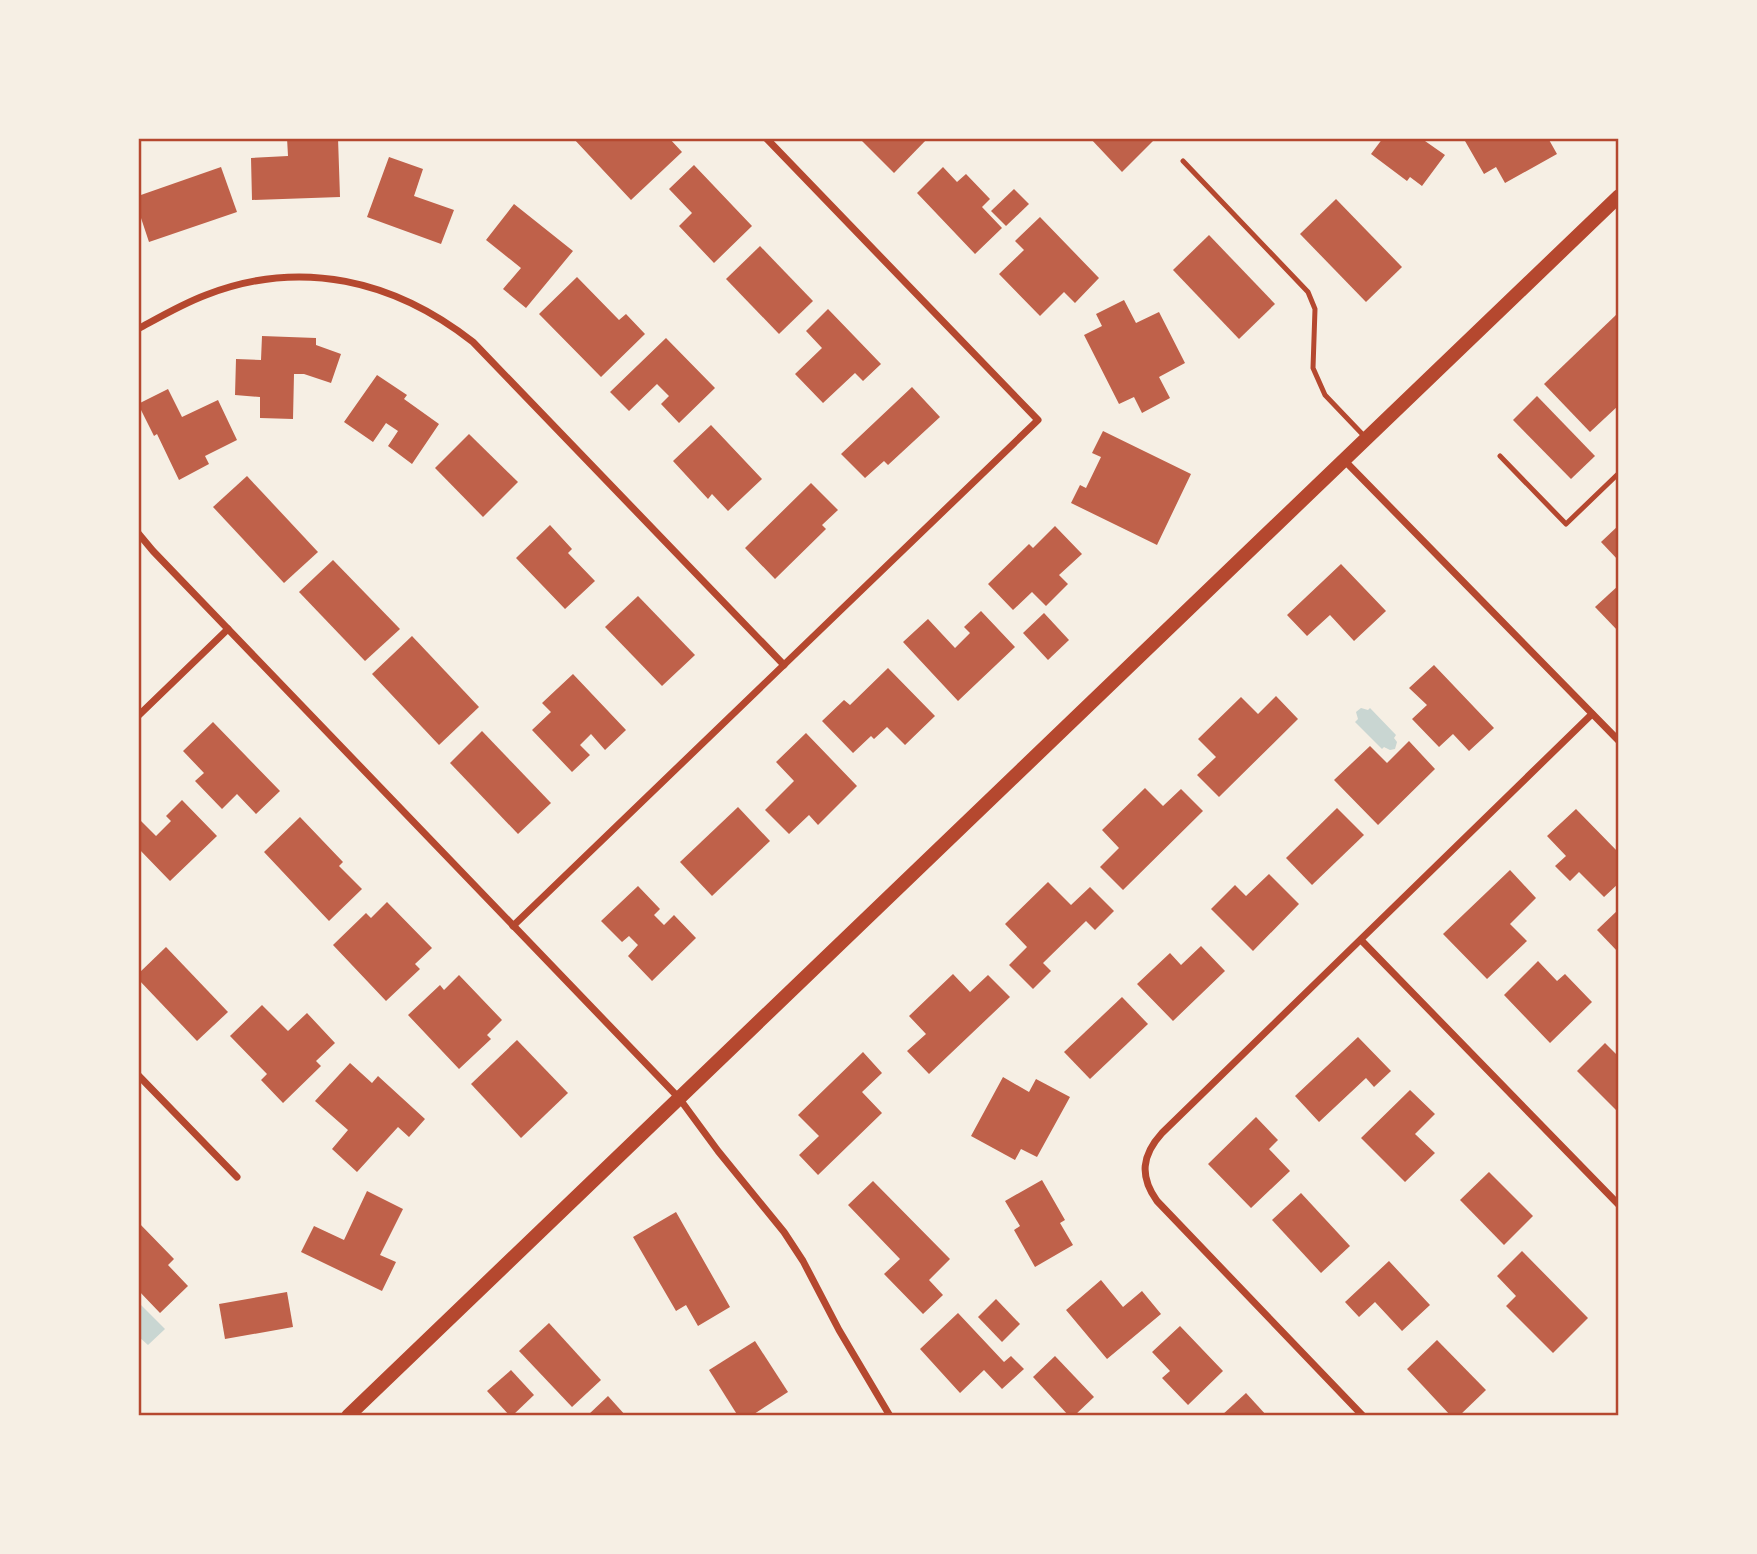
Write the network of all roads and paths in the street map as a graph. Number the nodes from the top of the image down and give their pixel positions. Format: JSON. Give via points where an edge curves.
{"nodes":[{"id":1,"x":766,"y":138,"type":"edge"},
{"id":2,"x":1183,"y":160,"type":"dead end"},
{"id":3,"x":1619,"y":196,"type":"edge"},
{"id":4,"x":138,"y":329,"type":"edge"},
{"id":5,"x":1366,"y":438,"type":"junction"},
{"id":6,"x":1500,"y":456,"type":"dead end"},
{"id":7,"x":1343,"y":460,"type":"junction"},
{"id":8,"x":1619,"y":473,"type":"edge"},
{"id":9,"x":138,"y":533,"type":"edge"},
{"id":10,"x":228,"y":629,"type":"junction"},
{"id":11,"x":784,"y":665,"type":"junction"},
{"id":12,"x":1592,"y":714,"type":"junction"},
{"id":13,"x":138,"y":716,"type":"edge"},
{"id":14,"x":1619,"y":741,"type":"edge"},
{"id":15,"x":513,"y":926,"type":"junction"},
{"id":16,"x":1361,"y":940,"type":"junction"},
{"id":17,"x":138,"y":1075,"type":"edge"},
{"id":18,"x":679,"y":1098,"type":"junction"},
{"id":19,"x":237,"y":1177,"type":"dead end"},
{"id":20,"x":1619,"y":1205,"type":"edge"},
{"id":21,"x":348,"y":1416,"type":"edge"},
{"id":22,"x":890,"y":1416,"type":"edge"},
{"id":23,"x":1363,"y":1416,"type":"edge"}],
"edges":[{"from":1,"to":11,"type":"street","via":[[1038,420]]},
{"from":2,"to":5,"type":"lane","via":[[1308,292],[1315,309],[1312,368],[1325,396]]},
{"from":3,"to":5,"type":"main road"},
{"from":4,"to":11,"type":"street","via":[[204,295],[289,277],[375,287],[427,309],[473,342]]},
{"from":5,"to":7,"type":"main road"},
{"from":6,"to":8,"type":"lane","via":[[1566,524]]},
{"from":7,"to":12,"type":"street"},
{"from":7,"to":18,"type":"main road"},
{"from":9,"to":10,"type":"street"},
{"from":10,"to":13,"type":"street"},
{"from":10,"to":15,"type":"street"},
{"from":11,"to":15,"type":"street"},
{"from":12,"to":14,"type":"street"},
{"from":12,"to":16,"type":"street"},
{"from":15,"to":18,"type":"street"},
{"from":16,"to":20,"type":"street"},
{"from":16,"to":23,"type":"street","via":[[1162,1133],[1147,1153],[1144,1178],[1157,1201]]},
{"from":17,"to":19,"type":"street"},
{"from":18,"to":21,"type":"main road"},
{"from":18,"to":22,"type":"street","via":[[784,1232]]}]}
